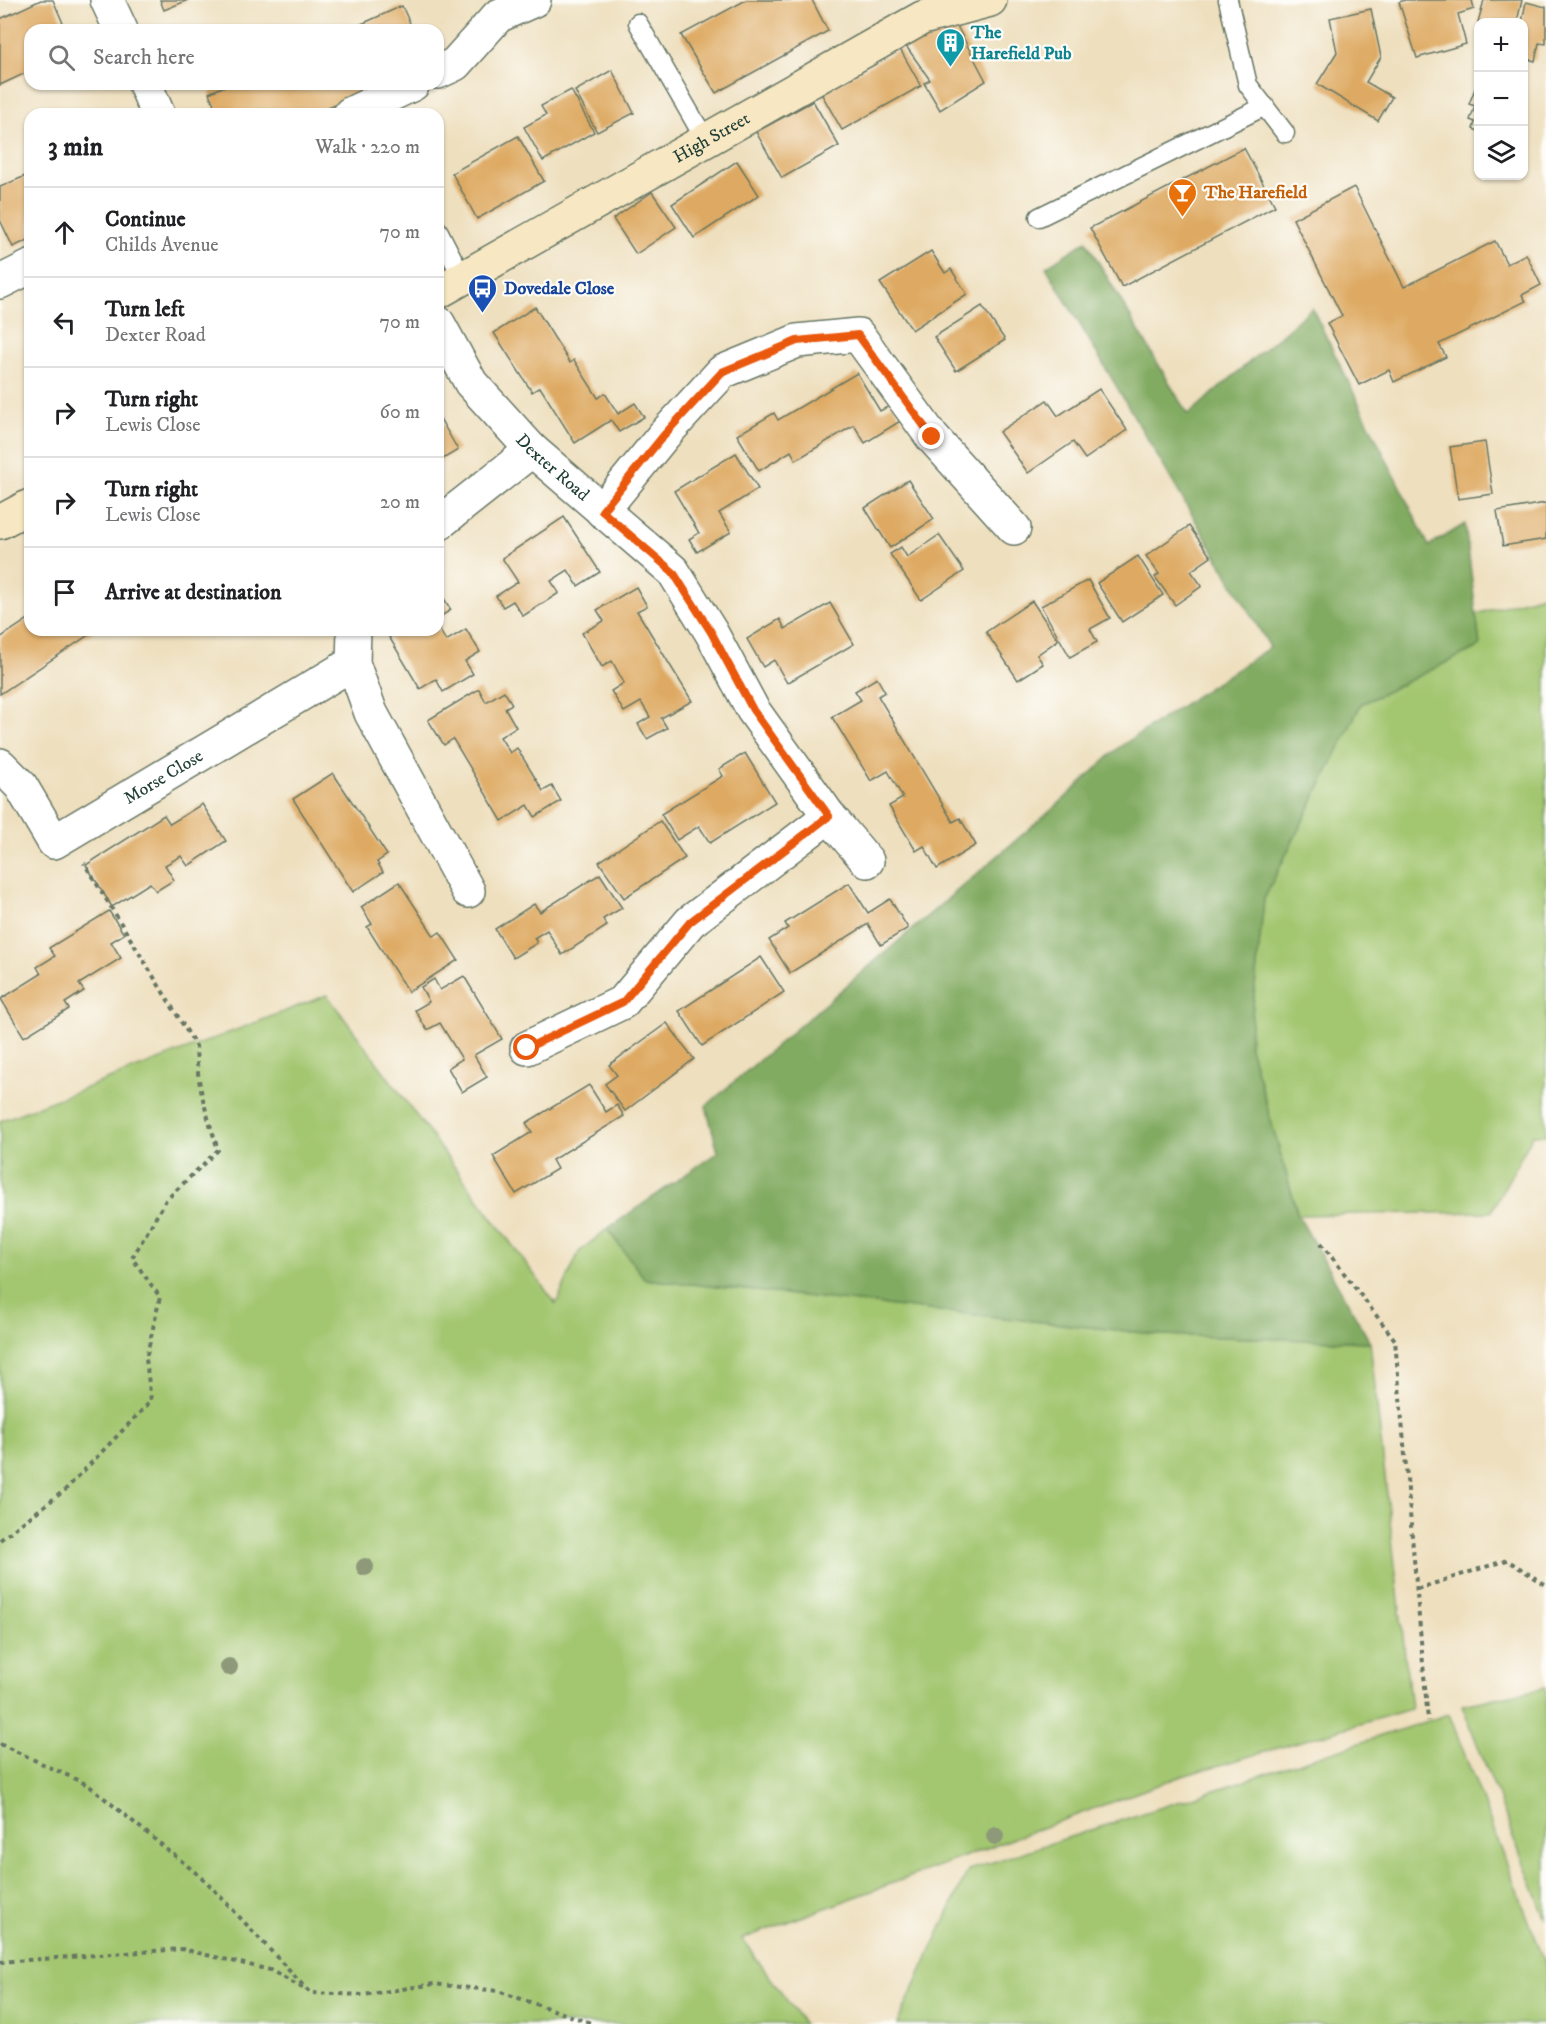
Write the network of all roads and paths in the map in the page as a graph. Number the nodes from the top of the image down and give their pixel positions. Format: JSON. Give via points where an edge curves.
{"nodes":[{"id":1,"x":107,"y":0,"type":"edge"},
{"id":2,"x":534,"y":0,"type":"edge"},
{"id":3,"x":990,"y":0,"type":"edge"},
{"id":4,"x":1228,"y":0,"type":"edge"},
{"id":5,"x":638,"y":22,"type":"dead end"},
{"id":6,"x":118,"y":24,"type":"edge"},
{"id":7,"x":444,"y":69,"type":"edge"},
{"id":8,"x":148,"y":90,"type":"edge"},
{"id":9,"x":400,"y":90,"type":"edge"},
{"id":10,"x":1265,"y":106,"type":"junction"},
{"id":11,"x":155,"y":108,"type":"edge"},
{"id":12,"x":363,"y":108,"type":"edge"},
{"id":13,"x":1285,"y":133,"type":"dead end"},
{"id":14,"x":706,"y":141,"type":"junction"},
{"id":15,"x":1039,"y":217,"type":"dead end"},
{"id":16,"x":444,"y":255,"type":"edge"},
{"id":17,"x":24,"y":270,"type":"edge"},
{"id":18,"x":0,"y":282,"type":"edge"},
{"id":19,"x":451,"y":285,"type":"edge"},
{"id":20,"x":444,"y":334,"type":"edge"},
{"id":21,"x":532,"y":450,"type":"junction"},
{"id":22,"x":24,"y":509,"type":"edge"},
{"id":23,"x":602,"y":511,"type":"junction"},
{"id":24,"x":444,"y":519,"type":"edge"},
{"id":25,"x":0,"y":522,"type":"edge"},
{"id":26,"x":1014,"y":528,"type":"dead end"},
{"id":27,"x":354,"y":636,"type":"edge"},
{"id":28,"x":353,"y":663,"type":"junction"},
{"id":29,"x":0,"y":765,"type":"edge"},
{"id":30,"x":829,"y":816,"type":"junction"},
{"id":31,"x":66,"y":834,"type":"junction"},
{"id":32,"x":867,"y":861,"type":"dead end"},
{"id":33,"x":468,"y":891,"type":"dead end"},
{"id":34,"x":527,"y":1048,"type":"dead end"},
{"id":35,"x":1322,"y":1243,"type":"dead end"},
{"id":36,"x":0,"y":1540,"type":"edge"},
{"id":37,"x":1546,"y":1585,"type":"edge"},
{"id":38,"x":1417,"y":1588,"type":"junction"},
{"id":39,"x":1428,"y":1721,"type":"dead end"},
{"id":40,"x":0,"y":1744,"type":"edge"},
{"id":41,"x":0,"y":1962,"type":"edge"},
{"id":42,"x":310,"y":1992,"type":"junction"},
{"id":43,"x":594,"y":2024,"type":"edge"}],
"edges":[{"from":1,"to":6,"type":"street"},
{"from":2,"to":7,"type":"street","via":[[498,16],[455,64]]},
{"from":3,"to":14,"type":"street","name":"High Street","via":[[922,18]]},
{"from":4,"to":10,"type":"lane","via":[[1248,85]]},
{"from":5,"to":14,"type":"lane"},
{"from":8,"to":11,"type":"street"},
{"from":9,"to":12,"type":"street"},
{"from":10,"to":13,"type":"lane"},
{"from":10,"to":15,"type":"lane"},
{"from":14,"to":19,"type":"street","name":"High Street"},
{"from":16,"to":19,"type":"lane"},
{"from":17,"to":18,"type":"street"},
{"from":20,"to":21,"type":"street","name":"Dexter Road","via":[[471,383]]},
{"from":21,"to":23,"type":"street","name":"Dexter Road"},
{"from":21,"to":24,"type":"street"},
{"from":22,"to":25,"type":"street"},
{"from":23,"to":26,"type":"street","via":[[722,372],[797,341],[858,335],[932,437]]},
{"from":23,"to":30,"type":"street","name":"Dexter Road","via":[[673,572],[753,710]]},
{"from":27,"to":28,"type":"street"},
{"from":28,"to":31,"type":"street","name":"Morse Close"},
{"from":28,"to":33,"type":"street","via":[[371,712]]},
{"from":29,"to":31,"type":"street","via":[[21,786],[54,842]]},
{"from":30,"to":32,"type":"street","name":"Dexter Road"},
{"from":30,"to":34,"type":"street","via":[[690,922],[623,1002]]},
{"from":31,"to":36,"type":"path","via":[[196,1046],[202,1107],[218,1150],[166,1200],[132,1258],[160,1297],[146,1359],[151,1401],[65,1490]]},
{"from":35,"to":38,"type":"path","via":[[1395,1340]]},
{"from":37,"to":38,"type":"path","via":[[1507,1560]]},
{"from":38,"to":39,"type":"path"},
{"from":40,"to":42,"type":"path","via":[[88,1785],[206,1881]]},
{"from":41,"to":42,"type":"path","via":[[182,1949],[270,1970]]},
{"from":42,"to":43,"type":"path","via":[[364,1995],[434,1984],[498,1991]]}]}
